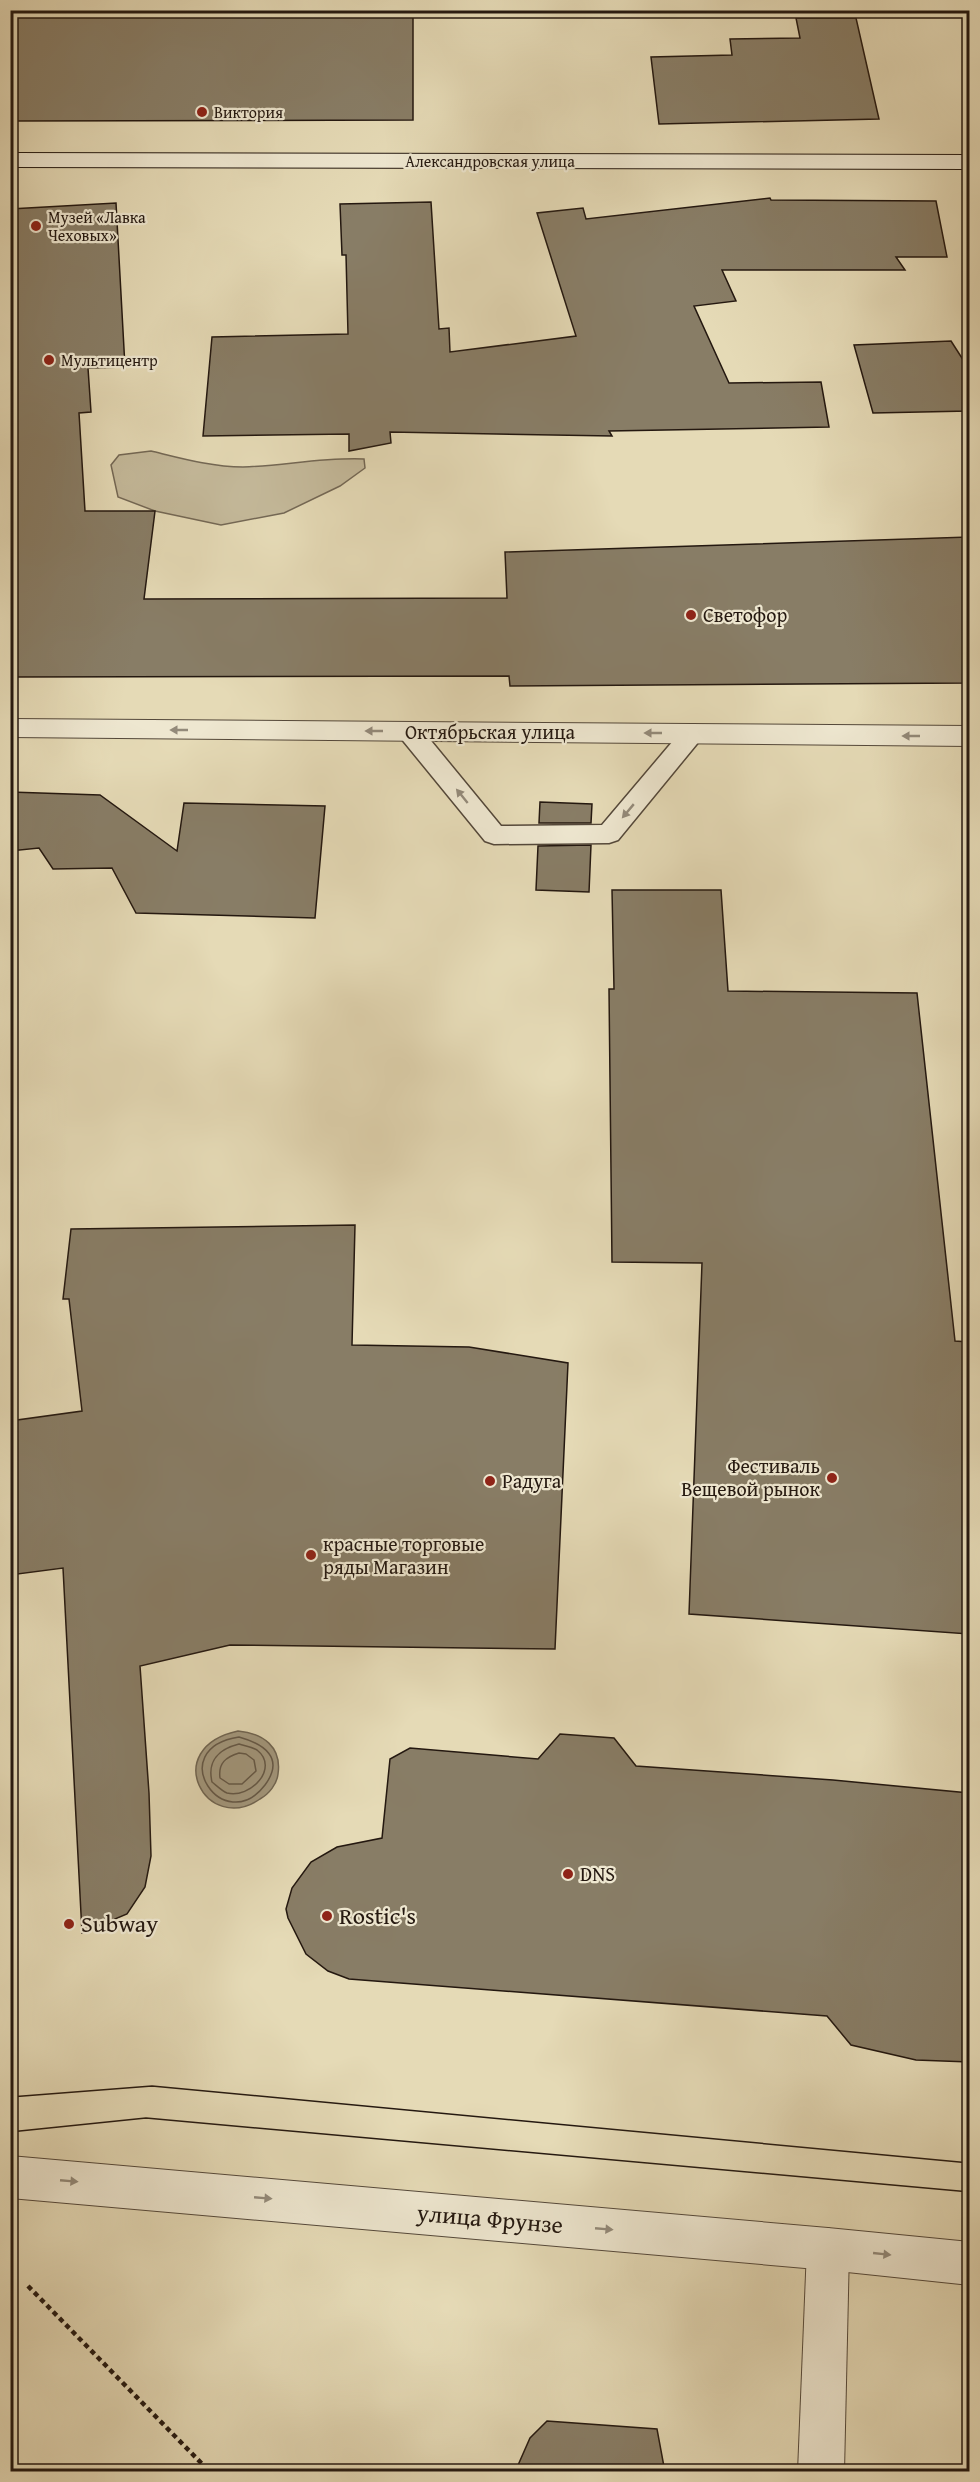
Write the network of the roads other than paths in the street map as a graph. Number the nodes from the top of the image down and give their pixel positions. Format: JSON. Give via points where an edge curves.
{"nodes":[{"id":1,"x":10,"y":160,"type":"edge"},
{"id":2,"x":969,"y":162,"type":"edge"},
{"id":3,"x":10,"y":728,"type":"edge"},
{"id":4,"x":409,"y":731,"type":"junction"},
{"id":5,"x":693,"y":734,"type":"junction"},
{"id":6,"x":969,"y":736,"type":"edge"},
{"id":7,"x":10,"y":2177,"type":"edge"},
{"id":8,"x":828,"y":2248,"type":"junction"},
{"id":9,"x":969,"y":2264,"type":"edge"},
{"id":10,"x":821,"y":2472,"type":"edge"}],
"edges":[{"from":1,"to":2,"type":"street","name":"Александровская улица"},
{"from":4,"to":3,"type":"street","name":"Октябрьская улица","one_way":true},
{"from":5,"to":4,"type":"street","name":"Октябрьская улица","one_way":true},
{"from":5,"to":4,"type":"lane","one_way":true,"via":[[609,834],[494,835]]},
{"from":6,"to":5,"type":"street","name":"Октябрьская улица","one_way":true},
{"from":7,"to":8,"type":"street","name":"улица Фрунзе","one_way":true},
{"from":8,"to":9,"type":"street","name":"улица Фрунзе","one_way":true},
{"from":8,"to":10,"type":"street"}]}
